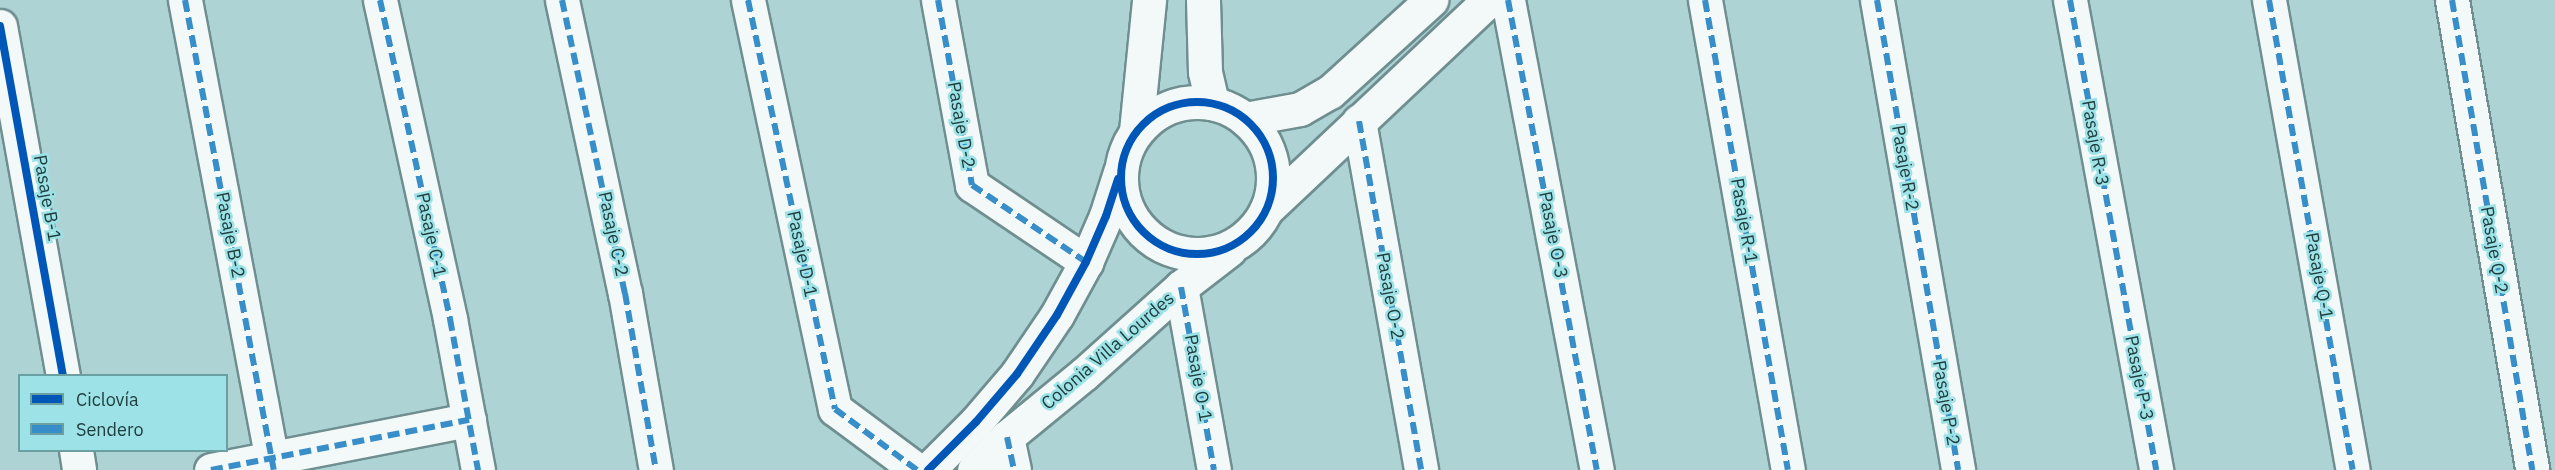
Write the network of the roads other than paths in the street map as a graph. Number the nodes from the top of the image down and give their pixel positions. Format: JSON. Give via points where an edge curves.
{"nodes":[{"id":1,"x":1,"y":0,"type":"edge"},
{"id":2,"x":185,"y":0,"type":"edge"},
{"id":3,"x":380,"y":0,"type":"edge"},
{"id":4,"x":562,"y":0,"type":"edge"},
{"id":5,"x":748,"y":0,"type":"edge"},
{"id":6,"x":938,"y":0,"type":"edge"},
{"id":7,"x":1149,"y":0,"type":"edge"},
{"id":8,"x":1203,"y":0,"type":"edge"},
{"id":9,"x":1431,"y":0,"type":"edge"},
{"id":10,"x":1489,"y":0,"type":"edge"},
{"id":11,"x":1508,"y":0,"type":"edge"},
{"id":12,"x":1705,"y":0,"type":"edge"},
{"id":13,"x":1876,"y":0,"type":"edge"},
{"id":14,"x":2070,"y":0,"type":"edge"},
{"id":15,"x":2270,"y":0,"type":"edge"},
{"id":16,"x":0,"y":8,"type":"edge"},
{"id":17,"x":2455,"y":14,"type":"edge"},
{"id":18,"x":0,"y":26,"type":"edge"},
{"id":19,"x":1212,"y":103,"type":"junction"},
{"id":20,"x":1245,"y":119,"type":"junction"},
{"id":21,"x":1359,"y":121,"type":"junction"},
{"id":22,"x":1136,"y":131,"type":"junction"},
{"id":23,"x":1120,"y":170,"type":"junction"},
{"id":24,"x":1267,"y":209,"type":"junction"},
{"id":25,"x":1246,"y":236,"type":"junction"},
{"id":26,"x":1086,"y":262,"type":"junction"},
{"id":27,"x":2121,"y":286,"type":"joint"},
{"id":28,"x":1181,"y":287,"type":"junction"},
{"id":29,"x":1934,"y":337,"type":"joint"},
{"id":30,"x":63,"y":374,"type":"edge"},
{"id":31,"x":469,"y":420,"type":"junction"},
{"id":32,"x":1007,"y":437,"type":"junction"},
{"id":33,"x":76,"y":452,"type":"edge"},
{"id":34,"x":1786,"y":456,"type":"edge"},
{"id":35,"x":273,"y":464,"type":"edge"},
{"id":36,"x":79,"y":470,"type":"edge"},
{"id":37,"x":211,"y":470,"type":"edge"},
{"id":38,"x":478,"y":470,"type":"edge"},
{"id":39,"x":656,"y":470,"type":"edge"},
{"id":40,"x":917,"y":470,"type":"edge"},
{"id":41,"x":928,"y":470,"type":"edge"},
{"id":42,"x":974,"y":470,"type":"edge"},
{"id":43,"x":1014,"y":470,"type":"edge"},
{"id":44,"x":1214,"y":470,"type":"edge"},
{"id":45,"x":1420,"y":470,"type":"edge"},
{"id":46,"x":1597,"y":470,"type":"edge"},
{"id":47,"x":1958,"y":470,"type":"edge"},
{"id":48,"x":2156,"y":470,"type":"edge"},
{"id":49,"x":2353,"y":470,"type":"edge"},
{"id":50,"x":2532,"y":470,"type":"edge"}],
"edges":[{"from":1,"to":16,"type":"street"},
{"from":2,"to":35,"type":"street","name":"Pasaje B-2"},
{"from":3,"to":31,"type":"street","name":"Pasaje C-1"},
{"from":4,"to":39,"type":"street","name":"Pasaje C-2","via":[[625,293]]},
{"from":5,"to":40,"type":"street","name":"Pasaje D-1","via":[[835,409]]},
{"from":6,"to":26,"type":"street","name":"Pasaje D-2","via":[[972,185]]},
{"from":7,"to":22,"type":"street"},
{"from":8,"to":19,"type":"street","via":[[1205,72]]},
{"from":9,"to":20,"type":"street","via":[[1330,92],[1300,109]]},
{"from":10,"to":21,"type":"street"},
{"from":11,"to":46,"type":"street","name":"Pasaje O-3"},
{"from":12,"to":34,"type":"street","name":"Pasaje R-1"},
{"from":13,"to":29,"type":"street","name":"Pasaje R-2"},
{"from":14,"to":27,"type":"street","name":"Pasaje R-3"},
{"from":15,"to":49,"type":"street","name":"Pasaje Q-1"},
{"from":17,"to":50,"type":"street","name":"Pasaje Q-2"},
{"from":18,"to":30,"type":"street","name":"Pasaje B-1"},
{"from":19,"to":20,"type":"street"},
{"from":19,"to":22,"type":"street","via":[[1170,106],[1151,116]]},
{"from":20,"to":24,"type":"street","via":[[1258,132],[1272,169]]},
{"from":21,"to":24,"type":"street"},
{"from":21,"to":45,"type":"street","name":"Pasaje O-2"},
{"from":22,"to":23,"type":"street"},
{"from":23,"to":25,"type":"street","via":[[1122,192],[1131,216],[1148,237],[1171,250],[1197,254],[1223,249]]},
{"from":23,"to":26,"type":"street"},
{"from":24,"to":25,"type":"street"},
{"from":25,"to":28,"type":"street","name":"Colonia Villa Lourdes"},
{"from":26,"to":41,"type":"street","via":[[1057,315],[1017,374]]},
{"from":27,"to":48,"type":"street","name":"Pasaje P-3"},
{"from":28,"to":32,"type":"street","name":"Colonia Villa Lourdes"},
{"from":28,"to":44,"type":"street","name":"Pasaje O-1"},
{"from":29,"to":47,"type":"street","name":"Pasaje P-2"},
{"from":31,"to":35,"type":"street"},
{"from":31,"to":38,"type":"street","name":"Pasaje C-1"},
{"from":32,"to":42,"type":"street","name":"Colonia Villa Lourdes"},
{"from":32,"to":43,"type":"street"},
{"from":33,"to":36,"type":"street"},
{"from":35,"to":37,"type":"street"}]}
